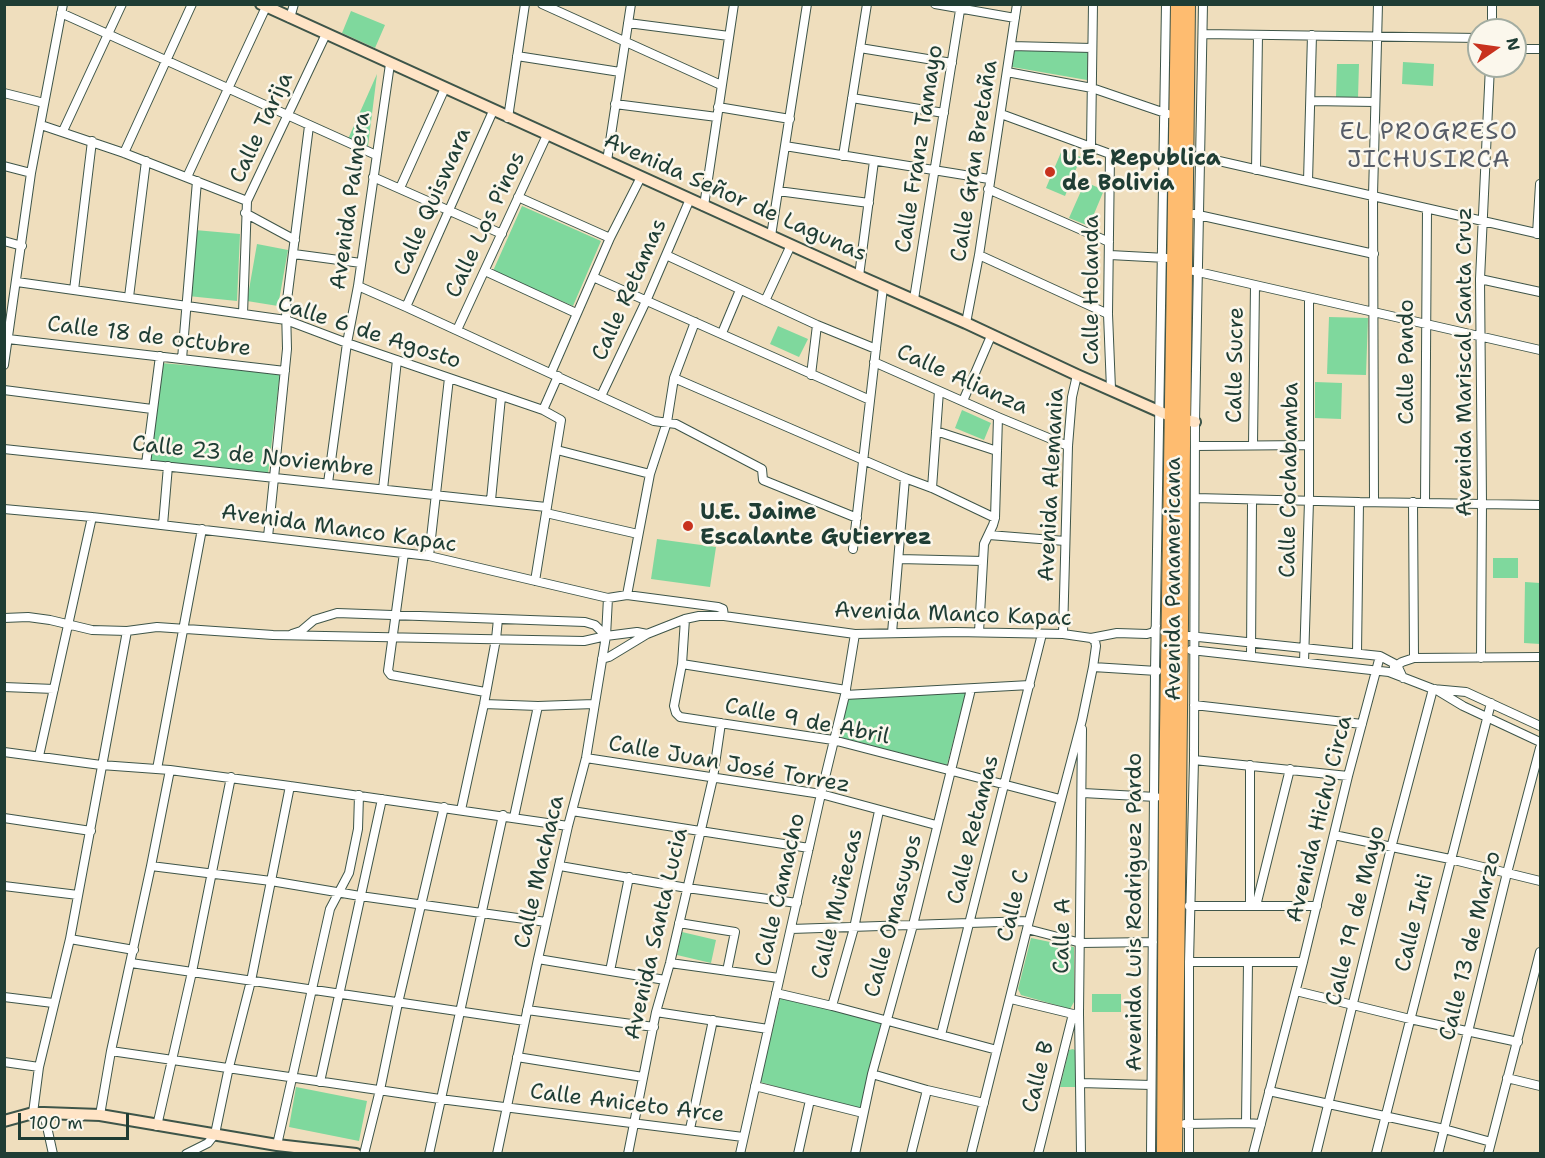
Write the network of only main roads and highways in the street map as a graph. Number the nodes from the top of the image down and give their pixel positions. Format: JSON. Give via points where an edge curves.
{"nodes":[{"id":1,"x":1178,"y":4,"type":"edge"},
{"id":2,"x":1188,"y":4,"type":"edge"},
{"id":3,"x":1178,"y":417,"type":"junction"},
{"id":4,"x":1181,"y":642,"type":"junction"},
{"id":5,"x":1164,"y":1154,"type":"edge"},
{"id":6,"x":1175,"y":1154,"type":"edge"}],
"edges":[{"from":1,"to":3,"type":"highway","name":"Avenida Panamericana","via":[[1170,114],[1168,258]]},
{"from":2,"to":3,"type":"highway","name":"Avenida Panamericana","via":[[1193,155],[1191,271]]},
{"from":3,"to":4,"type":"highway","name":"Avenida Panamericana"},
{"from":4,"to":5,"type":"highway","name":"Avenida Panamericana","via":[[1161,671]]},
{"from":4,"to":6,"type":"highway","name":"Avenida Panamericana","via":[[1182,1124]]}]}
